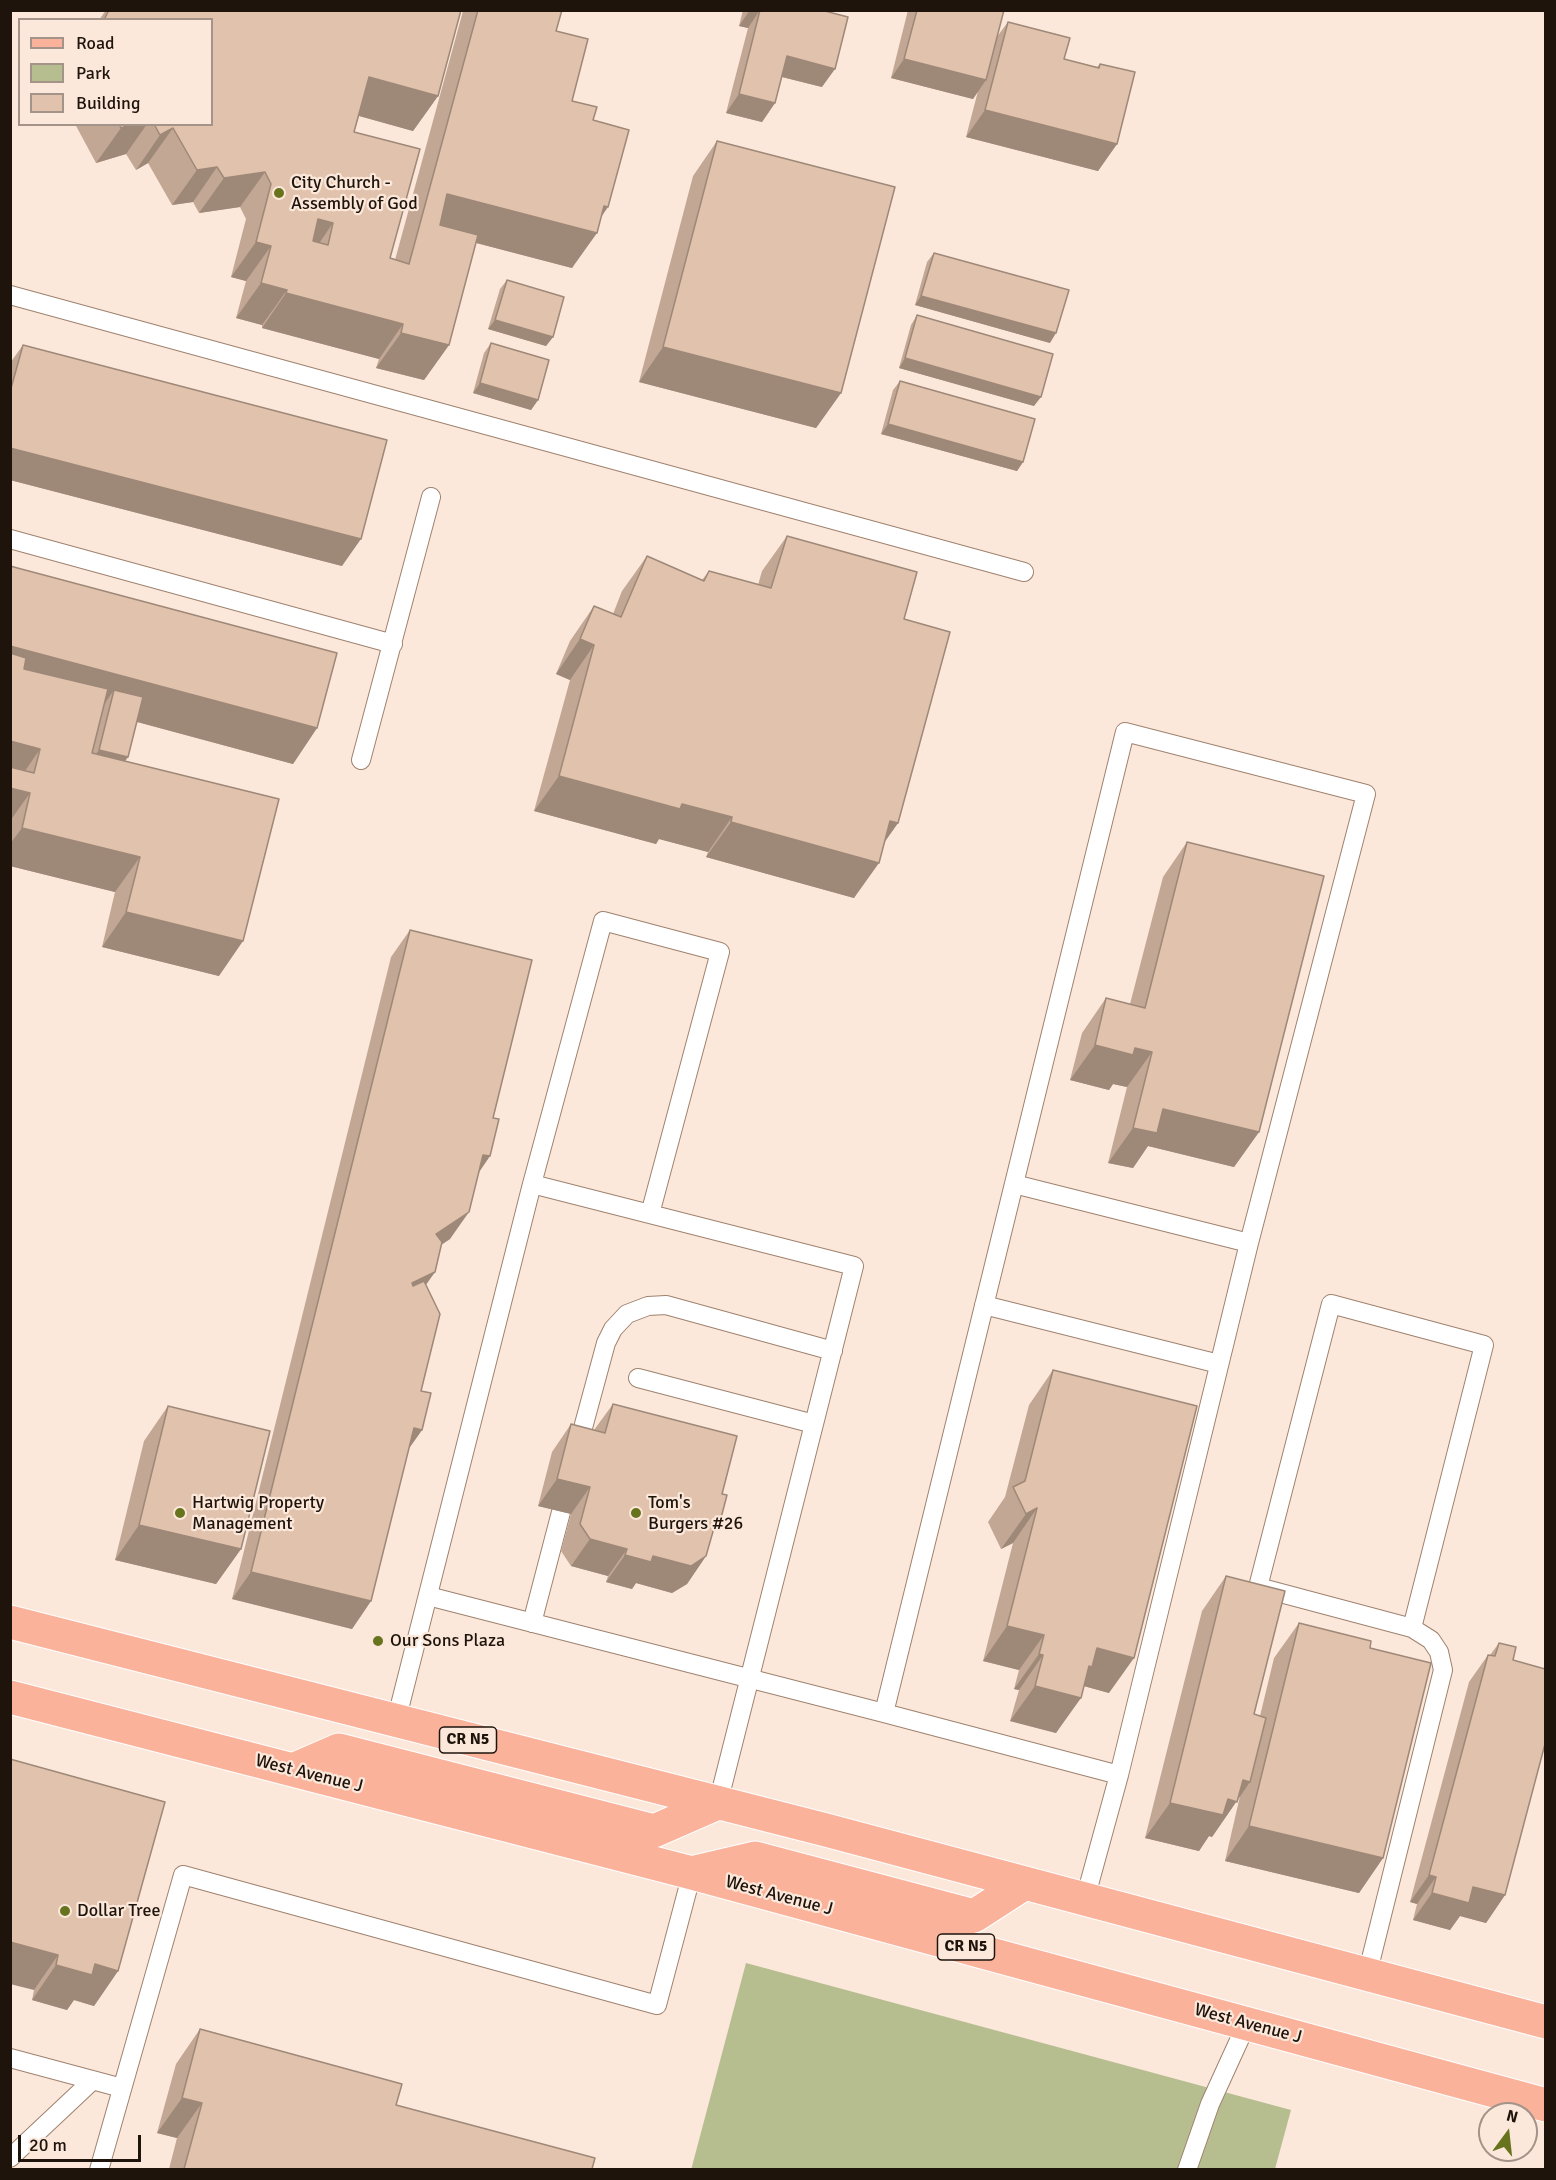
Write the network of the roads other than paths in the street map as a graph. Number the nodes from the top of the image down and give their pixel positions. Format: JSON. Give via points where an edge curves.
{"nodes":[{"id":1,"x":10,"y":295,"type":"edge"},
{"id":2,"x":431,"y":497,"type":"dead end"},
{"id":3,"x":10,"y":539,"type":"edge"},
{"id":4,"x":1024,"y":572,"type":"dead end"},
{"id":5,"x":393,"y":644,"type":"junction"},
{"id":6,"x":361,"y":760,"type":"dead end"},
{"id":7,"x":532,"y":1184,"type":"junction"},
{"id":8,"x":1014,"y":1184,"type":"junction"},
{"id":9,"x":650,"y":1214,"type":"junction"},
{"id":10,"x":1249,"y":1243,"type":"junction"},
{"id":11,"x":984,"y":1305,"type":"junction"},
{"id":12,"x":833,"y":1351,"type":"junction"},
{"id":13,"x":1219,"y":1364,"type":"junction"},
{"id":14,"x":638,"y":1378,"type":"dead end"},
{"id":15,"x":814,"y":1424,"type":"junction"},
{"id":16,"x":575,"y":1458,"type":"edge"},
{"id":17,"x":561,"y":1512,"type":"dead end"},
{"id":18,"x":428,"y":1596,"type":"junction"},
{"id":19,"x":10,"y":1622,"type":"edge"},
{"id":20,"x":531,"y":1623,"type":"junction"},
{"id":21,"x":1412,"y":1628,"type":"junction"},
{"id":22,"x":750,"y":1679,"type":"junction"},
{"id":23,"x":10,"y":1697,"type":"edge"},
{"id":24,"x":884,"y":1713,"type":"junction"},
{"id":25,"x":396,"y":1721,"type":"junction"},
{"id":26,"x":293,"y":1770,"type":"junction"},
{"id":27,"x":1119,"y":1775,"type":"junction"},
{"id":28,"x":718,"y":1803,"type":"junction"},
{"id":29,"x":692,"y":1873,"type":"junction"},
{"id":30,"x":1025,"y":1883,"type":"junction"},
{"id":31,"x":1085,"y":1899,"type":"junction"},
{"id":32,"x":1367,"y":1975,"type":"junction"},
{"id":33,"x":1545,"y":2022,"type":"edge"},
{"id":34,"x":1247,"y":2024,"type":"junction"},
{"id":35,"x":10,"y":2058,"type":"edge"},
{"id":36,"x":93,"y":2080,"type":"junction"},
{"id":37,"x":122,"y":2088,"type":"junction"},
{"id":38,"x":1545,"y":2105,"type":"edge"},
{"id":39,"x":10,"y":2158,"type":"edge"},
{"id":40,"x":99,"y":2169,"type":"edge"},
{"id":41,"x":1187,"y":2169,"type":"edge"}],
"edges":[{"from":1,"to":4,"type":"lane"},
{"from":2,"to":5,"type":"lane"},
{"from":3,"to":5,"type":"lane"},
{"from":5,"to":6,"type":"lane"},
{"from":7,"to":9,"type":"lane"},
{"from":7,"to":9,"type":"lane","via":[[603,921],[720,952]]},
{"from":7,"to":18,"type":"lane"},
{"from":8,"to":10,"type":"lane"},
{"from":8,"to":10,"type":"lane","via":[[1125,732],[1366,794]]},
{"from":8,"to":11,"type":"lane"},
{"from":9,"to":12,"type":"lane","via":[[854,1266]]},
{"from":10,"to":13,"type":"lane"},
{"from":11,"to":13,"type":"lane"},
{"from":11,"to":24,"type":"lane"},
{"from":12,"to":15,"type":"lane"},
{"from":12,"to":16,"type":"lane","via":[[666,1305],[648,1306],[627,1314],[606,1342]]},
{"from":13,"to":27,"type":"lane"},
{"from":14,"to":15,"type":"lane"},
{"from":15,"to":22,"type":"lane"},
{"from":17,"to":20,"type":"lane"},
{"from":18,"to":20,"type":"lane"},
{"from":18,"to":25,"type":"lane"},
{"from":19,"to":25,"type":"main road","number":"CR N5"},
{"from":20,"to":22,"type":"lane"},
{"from":21,"to":21,"type":"lane","via":[[1258,1587],[1331,1304],[1485,1345]]},
{"from":21,"to":32,"type":"lane","via":[[1431,1640],[1443,1670]]},
{"from":22,"to":24,"type":"lane"},
{"from":22,"to":28,"type":"lane"},
{"from":23,"to":26,"type":"main road","name":"West Avenue J","number":"CR N5"},
{"from":24,"to":27,"type":"lane"},
{"from":25,"to":28,"type":"main road","number":"CR N5"},
{"from":26,"to":28,"type":"main road","via":[[339,1750],[654,1832]]},
{"from":26,"to":29,"type":"main road","name":"West Avenue J","number":"CR N5"},
{"from":27,"to":31,"type":"lane"},
{"from":28,"to":30,"type":"main road","number":"CR N5"},
{"from":29,"to":30,"type":"main road","via":[[755,1858],[974,1916]]},
{"from":29,"to":34,"type":"main road","name":"West Avenue J","number":"CR N5"},
{"from":29,"to":37,"type":"lane","via":[[657,2005],[183,1875]]},
{"from":30,"to":31,"type":"main road","number":"CR N5"},
{"from":31,"to":32,"type":"main road","number":"CR N5"},
{"from":32,"to":33,"type":"main road","number":"CR N5"},
{"from":34,"to":38,"type":"main road","name":"West Avenue J","number":"CR N5"},
{"from":34,"to":41,"type":"lane","via":[[1210,2104]]},
{"from":35,"to":36,"type":"lane"},
{"from":36,"to":37,"type":"lane"},
{"from":36,"to":39,"type":"lane"},
{"from":37,"to":40,"type":"lane"}]}
